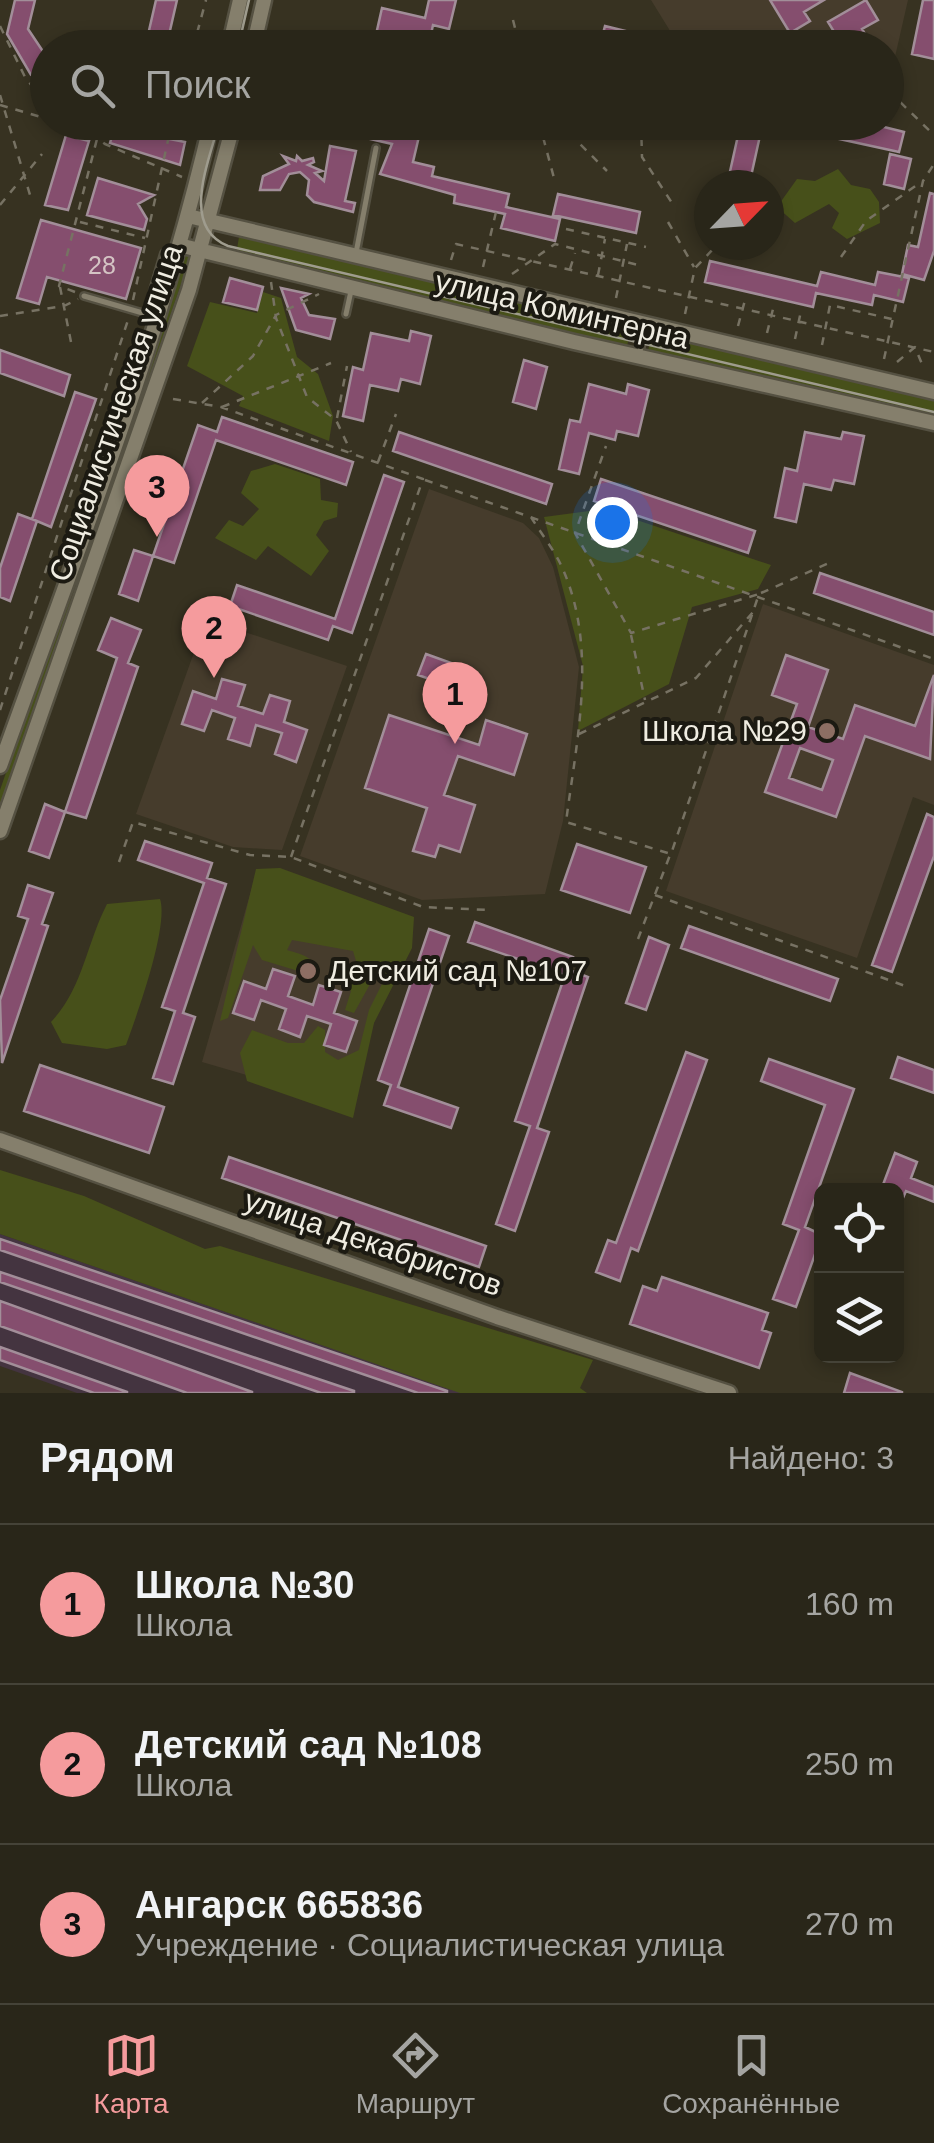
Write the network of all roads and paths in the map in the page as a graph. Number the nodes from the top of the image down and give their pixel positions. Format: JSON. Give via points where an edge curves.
{"nodes":[{"id":1,"x":206,"y":0,"type":"edge"},
{"id":2,"x":240,"y":0,"type":"edge"},
{"id":3,"x":264,"y":0,"type":"edge"},
{"id":4,"x":513,"y":20,"type":"dead end"},
{"id":5,"x":0,"y":26,"type":"edge"},
{"id":6,"x":198,"y":30,"type":"edge"},
{"id":7,"x":233,"y":30,"type":"edge"},
{"id":8,"x":256,"y":30,"type":"edge"},
{"id":9,"x":516,"y":30,"type":"edge"},
{"id":10,"x":30,"y":84,"type":"edge"},
{"id":11,"x":0,"y":95,"type":"edge"},
{"id":12,"x":2,"y":105,"type":"edge"},
{"id":13,"x":904,"y":106,"type":"edge"},
{"id":14,"x":30,"y":114,"type":"edge"},
{"id":15,"x":934,"y":135,"type":"edge"},
{"id":16,"x":97,"y":140,"type":"edge"},
{"id":17,"x":100,"y":140,"type":"edge"},
{"id":18,"x":168,"y":140,"type":"edge"},
{"id":19,"x":207,"y":140,"type":"edge"},
{"id":20,"x":230,"y":140,"type":"edge"},
{"id":21,"x":544,"y":140,"type":"edge"},
{"id":22,"x":576,"y":140,"type":"edge"},
{"id":23,"x":642,"y":140,"type":"edge"},
{"id":24,"x":376,"y":148,"type":"dead end"},
{"id":25,"x":42,"y":154,"type":"dead end"},
{"id":26,"x":934,"y":164,"type":"edge"},
{"id":27,"x":162,"y":165,"type":"junction"},
{"id":28,"x":607,"y":171,"type":"dead end"},
{"id":29,"x":22,"y":178,"type":"junction"},
{"id":30,"x":554,"y":178,"type":"dead end"},
{"id":31,"x":923,"y":181,"type":"junction"},
{"id":32,"x":189,"y":182,"type":"dead end"},
{"id":33,"x":30,"y":195,"type":"dead end"},
{"id":34,"x":672,"y":202,"type":"dead end"},
{"id":35,"x":0,"y":204,"type":"edge"},
{"id":36,"x":496,"y":212,"type":"dead end"},
{"id":37,"x":188,"y":216,"type":"junction"},
{"id":38,"x":78,"y":222,"type":"junction"},
{"id":39,"x":209,"y":222,"type":"junction"},
{"id":40,"x":668,"y":222,"type":"dead end"},
{"id":41,"x":566,"y":228,"type":"dead end"},
{"id":42,"x":606,"y":238,"type":"junction"},
{"id":43,"x":148,"y":239,"type":"junction"},
{"id":44,"x":627,"y":242,"type":"junction"},
{"id":45,"x":178,"y":246,"type":"junction"},
{"id":46,"x":646,"y":247,"type":"dead end"},
{"id":47,"x":200,"y":251,"type":"junction"},
{"id":48,"x":486,"y":252,"type":"junction"},
{"id":49,"x":575,"y":252,"type":"junction"},
{"id":50,"x":356,"y":256,"type":"junction"},
{"id":51,"x":601,"y":257,"type":"junction"},
{"id":52,"x":841,"y":257,"type":"dead end"},
{"id":53,"x":452,"y":260,"type":"dead end"},
{"id":54,"x":703,"y":260,"type":"edge"},
{"id":55,"x":525,"y":261,"type":"junction"},
{"id":56,"x":623,"y":262,"type":"junction"},
{"id":57,"x":642,"y":266,"type":"dead end"},
{"id":58,"x":483,"y":267,"type":"dead end"},
{"id":59,"x":695,"y":268,"type":"junction"},
{"id":60,"x":570,"y":272,"type":"junction"},
{"id":61,"x":512,"y":274,"type":"dead end"},
{"id":62,"x":597,"y":278,"type":"junction"},
{"id":63,"x":271,"y":282,"type":"dead end"},
{"id":64,"x":618,"y":283,"type":"junction"},
{"id":65,"x":59,"y":286,"type":"junction"},
{"id":66,"x":352,"y":288,"type":"junction"},
{"id":67,"x":319,"y":294,"type":"dead end"},
{"id":68,"x":84,"y":296,"type":"junction"},
{"id":69,"x":616,"y":298,"type":"dead end"},
{"id":70,"x":688,"y":298,"type":"junction"},
{"id":71,"x":744,"y":300,"type":"dead end"},
{"id":72,"x":774,"y":305,"type":"dead end"},
{"id":73,"x":64,"y":306,"type":"junction"},
{"id":74,"x":131,"y":309,"type":"junction"},
{"id":75,"x":159,"y":309,"type":"junction"},
{"id":76,"x":742,"y":310,"type":"junction"},
{"id":77,"x":801,"y":312,"type":"dead end"},
{"id":78,"x":346,"y":314,"type":"dead end"},
{"id":79,"x":685,"y":314,"type":"dead end"},
{"id":80,"x":0,"y":316,"type":"edge"},
{"id":81,"x":276,"y":316,"type":"junction"},
{"id":82,"x":771,"y":316,"type":"junction"},
{"id":83,"x":894,"y":319,"type":"junction"},
{"id":84,"x":798,"y":322,"type":"junction"},
{"id":85,"x":646,"y":325,"type":"junction"},
{"id":86,"x":738,"y":326,"type":"dead end"},
{"id":87,"x":826,"y":328,"type":"junction"},
{"id":88,"x":768,"y":333,"type":"dead end"},
{"id":89,"x":794,"y":339,"type":"dead end"},
{"id":90,"x":888,"y":342,"type":"junction"},
{"id":91,"x":822,"y":345,"type":"dead end"},
{"id":92,"x":72,"y":347,"type":"dead end"},
{"id":93,"x":914,"y":348,"type":"junction"},
{"id":94,"x":934,"y":352,"type":"edge"},
{"id":95,"x":639,"y":356,"type":"junction"},
{"id":96,"x":884,"y":360,"type":"dead end"},
{"id":97,"x":897,"y":362,"type":"dead end"},
{"id":98,"x":332,"y":363,"type":"dead end"},
{"id":99,"x":347,"y":366,"type":"dead end"},
{"id":100,"x":924,"y":369,"type":"dead end"},
{"id":101,"x":298,"y":376,"type":"junction"},
{"id":102,"x":934,"y":392,"type":"edge"},
{"id":103,"x":173,"y":399,"type":"dead end"},
{"id":104,"x":201,"y":404,"type":"junction"},
{"id":105,"x":220,"y":408,"type":"junction"},
{"id":106,"x":396,"y":414,"type":"dead end"},
{"id":107,"x":336,"y":420,"type":"junction"},
{"id":108,"x":934,"y":423,"type":"edge"},
{"id":109,"x":606,"y":446,"type":"dead end"},
{"id":110,"x":352,"y":454,"type":"junction"},
{"id":111,"x":378,"y":463,"type":"junction"},
{"id":112,"x":424,"y":479,"type":"junction"},
{"id":113,"x":530,"y":517,"type":"junction"},
{"id":114,"x":575,"y":533,"type":"junction"},
{"id":115,"x":829,"y":563,"type":"dead end"},
{"id":116,"x":759,"y":594,"type":"junction"},
{"id":117,"x":754,"y":610,"type":"junction"},
{"id":118,"x":631,"y":633,"type":"junction"},
{"id":119,"x":934,"y":659,"type":"edge"},
{"id":120,"x":646,"y":704,"type":"junction"},
{"id":121,"x":0,"y":710,"type":"edge"},
{"id":122,"x":578,"y":734,"type":"junction"},
{"id":123,"x":0,"y":766,"type":"edge"},
{"id":124,"x":0,"y":831,"type":"edge"},
{"id":125,"x":671,"y":854,"type":"junction"},
{"id":126,"x":291,"y":857,"type":"junction"},
{"id":127,"x":119,"y":862,"type":"dead end"},
{"id":128,"x":655,"y":895,"type":"junction"},
{"id":129,"x":489,"y":910,"type":"dead end"},
{"id":130,"x":638,"y":939,"type":"dead end"},
{"id":131,"x":908,"y":986,"type":"dead end"},
{"id":132,"x":0,"y":1140,"type":"edge"},
{"id":133,"x":729,"y":1393,"type":"edge"}],
"edges":[{"from":1,"to":6,"type":"path"},
{"from":2,"to":7,"type":"street"},
{"from":3,"to":8,"type":"street"},
{"from":4,"to":9,"type":"path"},
{"from":5,"to":10,"type":"path"},
{"from":11,"to":12,"type":"path"},
{"from":12,"to":14,"type":"path"},
{"from":12,"to":29,"type":"path"},
{"from":13,"to":15,"type":"path"},
{"from":16,"to":38,"type":"path"},
{"from":17,"to":27,"type":"path"},
{"from":18,"to":27,"type":"path"},
{"from":19,"to":37,"type":"street","name":"Социалистическая улица"},
{"from":20,"to":39,"type":"street","name":"Социалистическая улица"},
{"from":21,"to":30,"type":"path"},
{"from":22,"to":28,"type":"path"},
{"from":23,"to":34,"type":"path","via":[[642,158]]},
{"from":24,"to":50,"type":"lane"},
{"from":25,"to":29,"type":"path"},
{"from":26,"to":31,"type":"path"},
{"from":27,"to":32,"type":"path"},
{"from":27,"to":43,"type":"path"},
{"from":29,"to":33,"type":"path"},
{"from":29,"to":35,"type":"path"},
{"from":31,"to":52,"type":"path","via":[[866,221]]},
{"from":31,"to":83,"type":"path"},
{"from":36,"to":48,"type":"path"},
{"from":37,"to":39,"type":"street","name":"улица Коминтерна"},
{"from":37,"to":45,"type":"street","name":"Социалистическая улица"},
{"from":38,"to":43,"type":"path"},
{"from":38,"to":65,"type":"path"},
{"from":39,"to":47,"type":"street","name":"Социалистическая улица"},
{"from":39,"to":50,"type":"street","name":"улица Коминтерна"},
{"from":40,"to":59,"type":"path"},
{"from":41,"to":42,"type":"path"},
{"from":42,"to":44,"type":"path"},
{"from":42,"to":51,"type":"path"},
{"from":43,"to":74,"type":"path"},
{"from":44,"to":46,"type":"path"},
{"from":44,"to":56,"type":"path"},
{"from":45,"to":47,"type":"street","name":"улица Коминтерна"},
{"from":45,"to":75,"type":"street","name":"Социалистическая улица"},
{"from":47,"to":66,"type":"street","name":"улица Коминтерна"},
{"from":47,"to":124,"type":"street","name":"Социалистическая улица"},
{"from":48,"to":53,"type":"path","via":[[456,244]]},
{"from":48,"to":55,"type":"path"},
{"from":48,"to":58,"type":"path"},
{"from":49,"to":51,"type":"path"},
{"from":49,"to":55,"type":"path","via":[[555,244]]},
{"from":49,"to":60,"type":"path"},
{"from":50,"to":85,"type":"street","name":"улица Коминтерна"},
{"from":51,"to":56,"type":"path"},
{"from":51,"to":62,"type":"path"},
{"from":54,"to":59,"type":"path"},
{"from":55,"to":60,"type":"path"},
{"from":55,"to":61,"type":"path"},
{"from":56,"to":57,"type":"path"},
{"from":56,"to":64,"type":"path"},
{"from":59,"to":70,"type":"path"},
{"from":60,"to":62,"type":"path"},
{"from":62,"to":64,"type":"path"},
{"from":63,"to":81,"type":"path"},
{"from":64,"to":69,"type":"path"},
{"from":64,"to":70,"type":"path"},
{"from":65,"to":68,"type":"path"},
{"from":65,"to":73,"type":"path"},
{"from":66,"to":78,"type":"lane"},
{"from":66,"to":95,"type":"street","name":"улица Коминтерна"},
{"from":67,"to":81,"type":"path"},
{"from":68,"to":73,"type":"path"},
{"from":68,"to":74,"type":"lane"},
{"from":70,"to":76,"type":"path"},
{"from":70,"to":79,"type":"path"},
{"from":71,"to":76,"type":"path"},
{"from":72,"to":82,"type":"path"},
{"from":73,"to":80,"type":"path"},
{"from":73,"to":92,"type":"path"},
{"from":74,"to":75,"type":"lane"},
{"from":74,"to":121,"type":"path"},
{"from":75,"to":123,"type":"street","name":"Социалистическая улица"},
{"from":76,"to":82,"type":"path"},
{"from":76,"to":86,"type":"path"},
{"from":77,"to":84,"type":"path"},
{"from":81,"to":101,"type":"path"},
{"from":81,"to":104,"type":"path","via":[[253,356]]},
{"from":82,"to":84,"type":"path"},
{"from":82,"to":88,"type":"path"},
{"from":83,"to":87,"type":"path","via":[[830,305]]},
{"from":83,"to":90,"type":"path"},
{"from":84,"to":87,"type":"path"},
{"from":84,"to":89,"type":"path"},
{"from":85,"to":95,"type":"lane"},
{"from":85,"to":102,"type":"street","name":"улица Коминтерна"},
{"from":87,"to":90,"type":"path"},
{"from":87,"to":91,"type":"path"},
{"from":90,"to":93,"type":"path"},
{"from":90,"to":96,"type":"path"},
{"from":93,"to":94,"type":"path"},
{"from":93,"to":97,"type":"path"},
{"from":93,"to":100,"type":"path"},
{"from":95,"to":108,"type":"street","name":"улица Коминтерна"},
{"from":98,"to":101,"type":"path"},
{"from":99,"to":107,"type":"path"},
{"from":101,"to":105,"type":"path"},
{"from":101,"to":107,"type":"path","via":[[307,396]]},
{"from":103,"to":104,"type":"path"},
{"from":104,"to":105,"type":"path"},
{"from":105,"to":110,"type":"path"},
{"from":106,"to":111,"type":"path"},
{"from":107,"to":110,"type":"path"},
{"from":109,"to":114,"type":"path"},
{"from":110,"to":111,"type":"path"},
{"from":111,"to":112,"type":"path"},
{"from":112,"to":113,"type":"path"},
{"from":112,"to":126,"type":"path"},
{"from":113,"to":114,"type":"path"},
{"from":113,"to":122,"type":"path","via":[[561,564],[582,645]]},
{"from":114,"to":116,"type":"path"},
{"from":114,"to":118,"type":"path"},
{"from":115,"to":116,"type":"path"},
{"from":116,"to":117,"type":"path"},
{"from":116,"to":118,"type":"path"},
{"from":116,"to":119,"type":"path"},
{"from":117,"to":120,"type":"path","via":[[696,678]]},
{"from":117,"to":125,"type":"path"},
{"from":118,"to":120,"type":"path"},
{"from":120,"to":122,"type":"path"},
{"from":122,"to":125,"type":"path","via":[[566,822]]},
{"from":125,"to":128,"type":"path"},
{"from":126,"to":127,"type":"path","via":[[250,855],[133,822]]},
{"from":126,"to":129,"type":"path","via":[[423,907]]},
{"from":128,"to":130,"type":"path"},
{"from":128,"to":131,"type":"path"},
{"from":132,"to":133,"type":"street","name":"улица Декабристов"}]}
